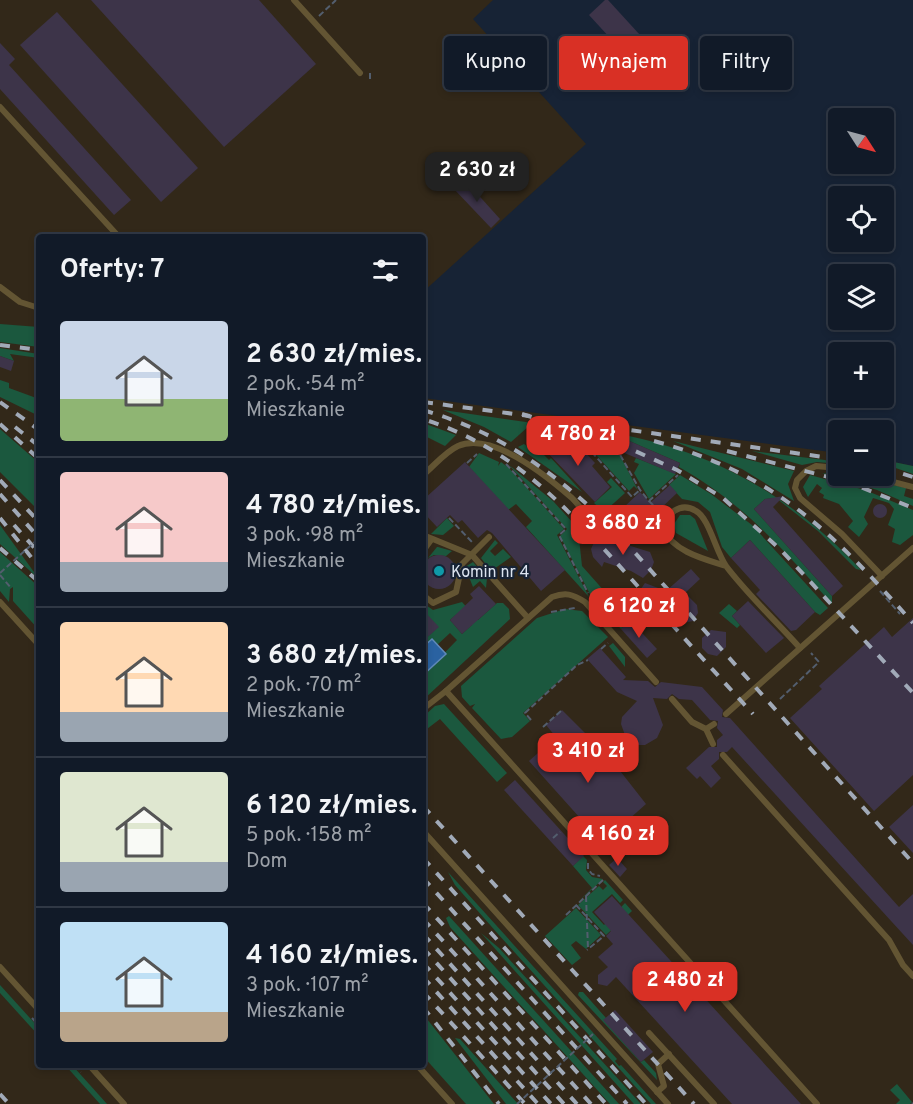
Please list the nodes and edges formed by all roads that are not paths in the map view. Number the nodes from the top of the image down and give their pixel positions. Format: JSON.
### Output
{"nodes":[{"id":1,"x":294,"y":0,"type":"edge"},
{"id":2,"x":360,"y":73,"type":"dead end"},
{"id":3,"x":0,"y":107,"type":"edge"},
{"id":4,"x":116,"y":234,"type":"edge"},
{"id":5,"x":0,"y":287,"type":"edge"},
{"id":6,"x":36,"y":307,"type":"edge"},
{"id":7,"x":828,"y":467,"type":"edge"},
{"id":8,"x":426,"y":473,"type":"edge"},
{"id":9,"x":894,"y":482,"type":"edge"},
{"id":10,"x":913,"y":487,"type":"edge"},
{"id":11,"x":665,"y":520,"type":"junction"},
{"id":12,"x":426,"y":537,"type":"edge"},
{"id":13,"x":489,"y":537,"type":"dead end"},
{"id":14,"x":431,"y":540,"type":"junction"},
{"id":15,"x":426,"y":547,"type":"edge"},
{"id":16,"x":913,"y":548,"type":"edge"},
{"id":17,"x":472,"y":555,"type":"junction"},
{"id":18,"x":726,"y":566,"type":"junction"},
{"id":19,"x":882,"y":576,"type":"junction"},
{"id":20,"x":426,"y":597,"type":"edge"},
{"id":21,"x":0,"y":602,"type":"edge"},
{"id":22,"x":528,"y":618,"type":"junction"},
{"id":23,"x":36,"y":642,"type":"edge"},
{"id":24,"x":804,"y":649,"type":"junction"},
{"id":25,"x":656,"y":682,"type":"dead end"},
{"id":26,"x":446,"y":691,"type":"junction"},
{"id":27,"x":672,"y":699,"type":"dead end"},
{"id":28,"x":426,"y":708,"type":"edge"},
{"id":29,"x":726,"y":714,"type":"dead end"},
{"id":30,"x":714,"y":724,"type":"dead end"},
{"id":31,"x":706,"y":729,"type":"junction"},
{"id":32,"x":713,"y":744,"type":"dead end"},
{"id":33,"x":723,"y":755,"type":"dead end"},
{"id":34,"x":426,"y":834,"type":"edge"},
{"id":35,"x":0,"y":967,"type":"edge"},
{"id":36,"x":913,"y":976,"type":"edge"},
{"id":37,"x":36,"y":1007,"type":"edge"},
{"id":38,"x":650,"y":1033,"type":"dead end"},
{"id":39,"x":669,"y":1054,"type":"junction"},
{"id":40,"x":92,"y":1068,"type":"edge"},
{"id":41,"x":420,"y":1068,"type":"edge"},
{"id":42,"x":657,"y":1092,"type":"junction"},
{"id":43,"x":124,"y":1104,"type":"edge"},
{"id":44,"x":453,"y":1104,"type":"edge"},
{"id":45,"x":668,"y":1104,"type":"edge"},
{"id":46,"x":714,"y":1104,"type":"edge"},
{"id":47,"x":817,"y":1104,"type":"edge"}],
"edges":[{"from":1,"to":2,"type":"lane"},
{"from":3,"to":4,"type":"lane"},
{"from":5,"to":6,"type":"lane"},
{"from":7,"to":19,"type":"lane"},
{"from":8,"to":11,"type":"lane"},
{"from":9,"to":10,"type":"lane"},
{"from":11,"to":18,"type":"lane"},
{"from":11,"to":18,"type":"lane"},
{"from":12,"to":14,"type":"lane"},
{"from":13,"to":17,"type":"lane"},
{"from":14,"to":15,"type":"lane"},
{"from":14,"to":17,"type":"lane"},
{"from":16,"to":19,"type":"lane"},
{"from":17,"to":20,"type":"lane"},
{"from":17,"to":22,"type":"lane"},
{"from":18,"to":24,"type":"lane"},
{"from":19,"to":24,"type":"lane"},
{"from":21,"to":23,"type":"lane"},
{"from":22,"to":25,"type":"lane"},
{"from":22,"to":26,"type":"lane"},
{"from":24,"to":29,"type":"lane"},
{"from":26,"to":28,"type":"lane"},
{"from":26,"to":47,"type":"lane"},
{"from":27,"to":31,"type":"lane"},
{"from":30,"to":31,"type":"lane"},
{"from":31,"to":32,"type":"lane"},
{"from":33,"to":36,"type":"lane"},
{"from":34,"to":42,"type":"lane"},
{"from":35,"to":37,"type":"lane"},
{"from":38,"to":39,"type":"lane"},
{"from":39,"to":42,"type":"lane"},
{"from":39,"to":46,"type":"lane"},
{"from":40,"to":43,"type":"lane"},
{"from":41,"to":44,"type":"lane"},
{"from":42,"to":45,"type":"lane"}]}
